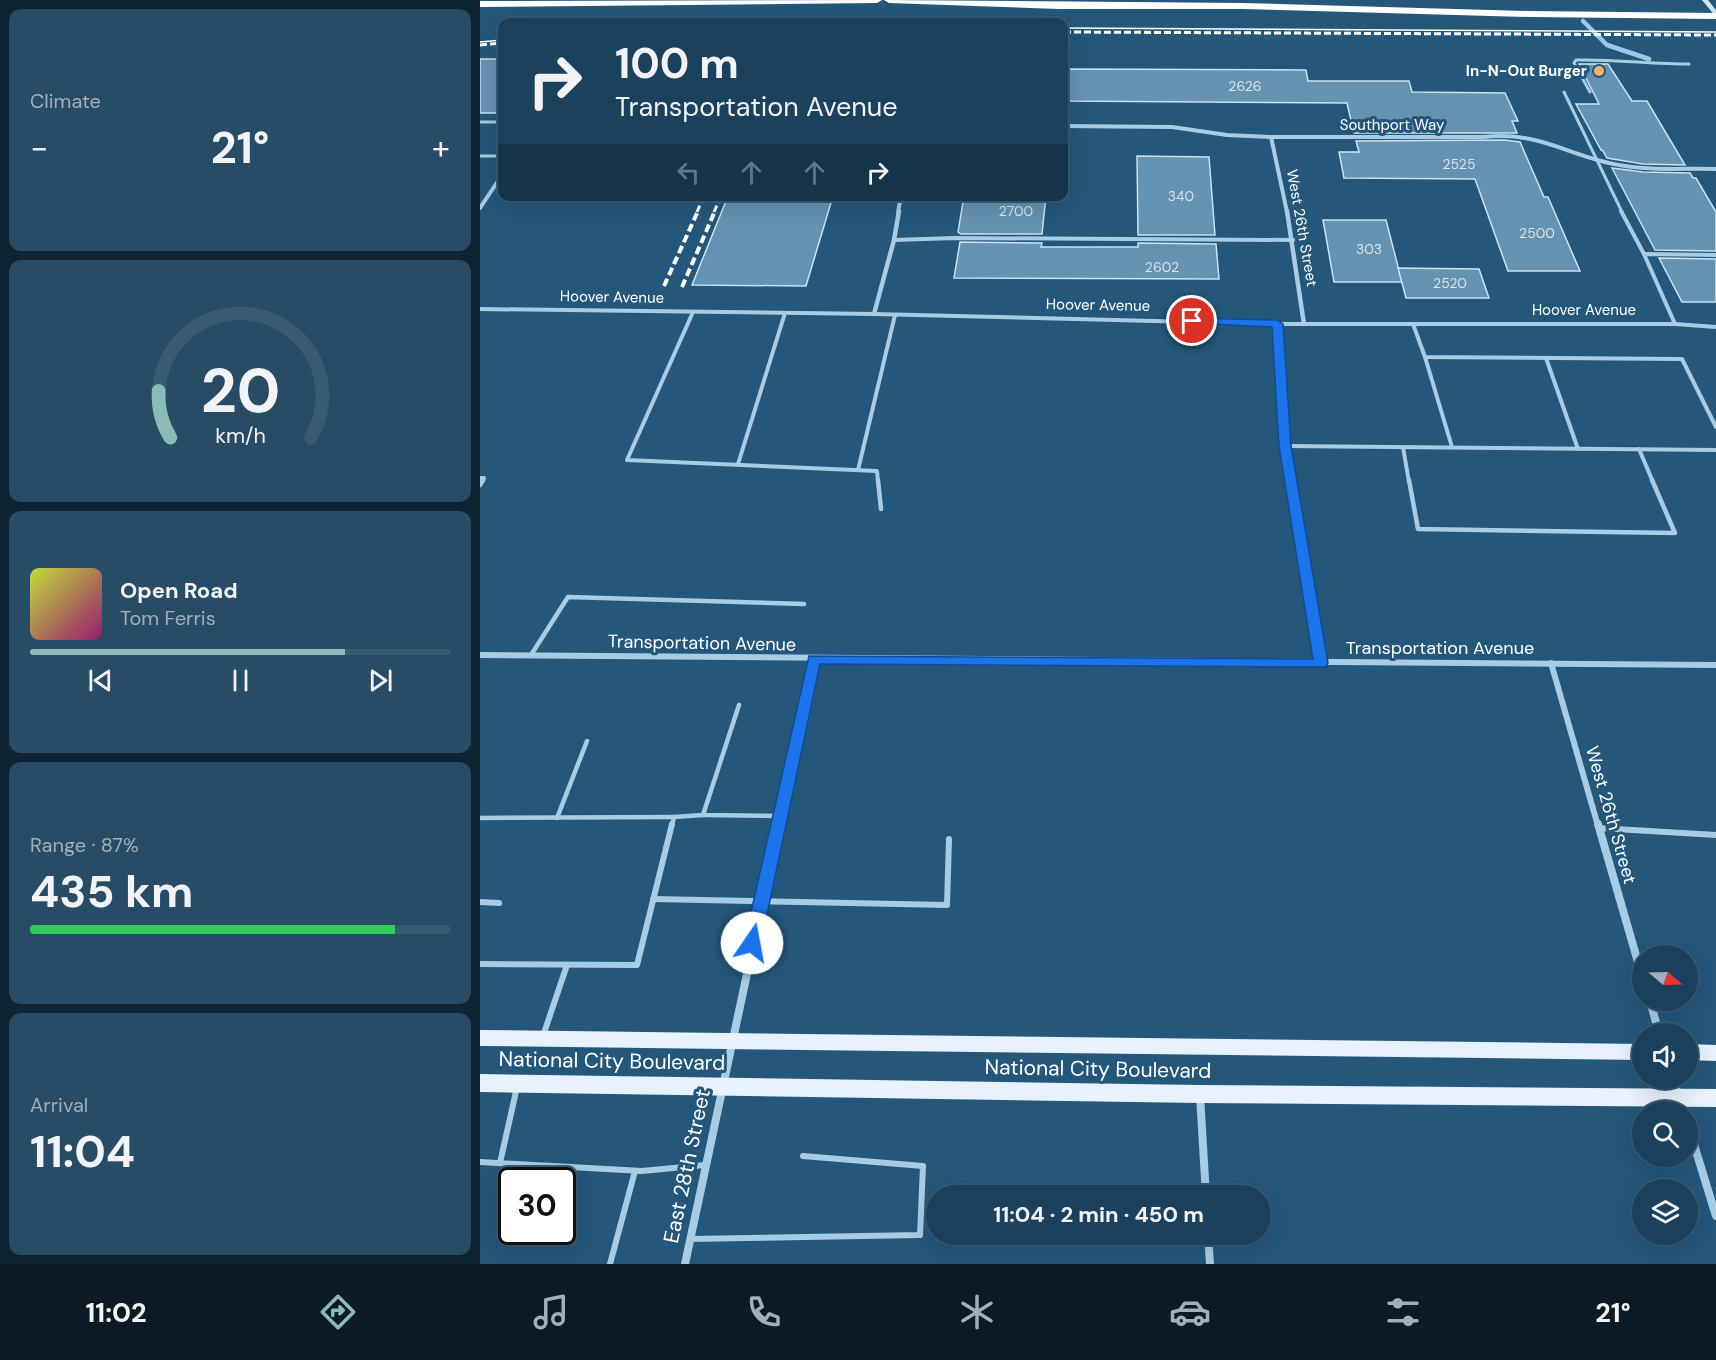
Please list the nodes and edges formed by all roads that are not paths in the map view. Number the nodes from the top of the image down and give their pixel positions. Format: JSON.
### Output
{"nodes":[{"id":1,"x":877,"y":0,"type":"edge"},
{"id":2,"x":889,"y":0,"type":"edge"},
{"id":3,"x":1705,"y":0,"type":"edge"},
{"id":4,"x":483,"y":4,"type":"edge"},
{"id":5,"x":1716,"y":15,"type":"edge"},
{"id":6,"x":1689,"y":64,"type":"dead end"},
{"id":7,"x":1564,"y":92,"type":"dead end"},
{"id":8,"x":1590,"y":92,"type":"dead end"},
{"id":9,"x":480,"y":122,"type":"edge"},
{"id":10,"x":498,"y":122,"type":"edge"},
{"id":11,"x":1068,"y":126,"type":"edge"},
{"id":12,"x":1271,"y":137,"type":"junction"},
{"id":13,"x":480,"y":156,"type":"edge"},
{"id":14,"x":498,"y":156,"type":"edge"},
{"id":15,"x":1594,"y":158,"type":"junction"},
{"id":16,"x":1715,"y":170,"type":"edge"},
{"id":17,"x":498,"y":181,"type":"edge"},
{"id":18,"x":901,"y":201,"type":"edge"},
{"id":19,"x":480,"y":208,"type":"edge"},
{"id":20,"x":894,"y":240,"type":"junction"},
{"id":21,"x":1293,"y":240,"type":"junction"},
{"id":22,"x":1644,"y":254,"type":"junction"},
{"id":23,"x":1716,"y":255,"type":"edge"},
{"id":24,"x":480,"y":309,"type":"edge"},
{"id":25,"x":693,"y":312,"type":"junction"},
{"id":26,"x":785,"y":313,"type":"junction"},
{"id":27,"x":874,"y":314,"type":"junction"},
{"id":28,"x":895,"y":315,"type":"junction"},
{"id":29,"x":1277,"y":324,"type":"junction"},
{"id":30,"x":1304,"y":324,"type":"junction"},
{"id":31,"x":1413,"y":324,"type":"junction"},
{"id":32,"x":1675,"y":324,"type":"junction"},
{"id":33,"x":1716,"y":327,"type":"edge"},
{"id":34,"x":1425,"y":357,"type":"junction"},
{"id":35,"x":1546,"y":358,"type":"junction"},
{"id":36,"x":1716,"y":426,"type":"edge"},
{"id":37,"x":1285,"y":446,"type":"junction"},
{"id":38,"x":1402,"y":447,"type":"junction"},
{"id":39,"x":1452,"y":447,"type":"junction"},
{"id":40,"x":1578,"y":449,"type":"junction"},
{"id":41,"x":1639,"y":449,"type":"junction"},
{"id":42,"x":1716,"y":450,"type":"edge"},
{"id":43,"x":738,"y":464,"type":"junction"},
{"id":44,"x":858,"y":470,"type":"junction"},
{"id":45,"x":480,"y":478,"type":"edge"},
{"id":46,"x":480,"y":485,"type":"edge"},
{"id":47,"x":881,"y":509,"type":"dead end"},
{"id":48,"x":804,"y":604,"type":"dead end"},
{"id":49,"x":480,"y":655,"type":"edge"},
{"id":50,"x":531,"y":655,"type":"junction"},
{"id":51,"x":814,"y":659,"type":"junction"},
{"id":52,"x":1321,"y":663,"type":"junction"},
{"id":53,"x":1551,"y":663,"type":"junction"},
{"id":54,"x":1716,"y":665,"type":"edge"},
{"id":55,"x":739,"y":705,"type":"dead end"},
{"id":56,"x":587,"y":741,"type":"dead end"},
{"id":57,"x":704,"y":815,"type":"junction"},
{"id":58,"x":780,"y":816,"type":"junction"},
{"id":59,"x":674,"y":817,"type":"junction"},
{"id":60,"x":480,"y":818,"type":"edge"},
{"id":61,"x":557,"y":818,"type":"junction"},
{"id":62,"x":1599,"y":828,"type":"junction"},
{"id":63,"x":1716,"y":835,"type":"edge"},
{"id":64,"x":949,"y":839,"type":"dead end"},
{"id":65,"x":653,"y":899,"type":"junction"},
{"id":66,"x":480,"y":902,"type":"edge"},
{"id":67,"x":499,"y":903,"type":"dead end"},
{"id":68,"x":761,"y":903,"type":"junction"},
{"id":69,"x":1633,"y":945,"type":"edge"},
{"id":70,"x":480,"y":964,"type":"edge"},
{"id":71,"x":567,"y":965,"type":"junction"},
{"id":72,"x":480,"y":1038,"type":"edge"},
{"id":73,"x":543,"y":1038,"type":"junction"},
{"id":74,"x":731,"y":1040,"type":"junction"},
{"id":75,"x":1632,"y":1052,"type":"edge"},
{"id":76,"x":1698,"y":1052,"type":"edge"},
{"id":77,"x":1716,"y":1053,"type":"edge"},
{"id":78,"x":480,"y":1083,"type":"edge"},
{"id":79,"x":517,"y":1083,"type":"junction"},
{"id":80,"x":722,"y":1087,"type":"junction"},
{"id":81,"x":1200,"y":1094,"type":"junction"},
{"id":82,"x":1679,"y":1096,"type":"edge"},
{"id":83,"x":1716,"y":1098,"type":"edge"},
{"id":84,"x":803,"y":1156,"type":"dead end"},
{"id":85,"x":1698,"y":1158,"type":"edge"},
{"id":86,"x":480,"y":1162,"type":"edge"},
{"id":87,"x":500,"y":1163,"type":"junction"},
{"id":88,"x":705,"y":1166,"type":"junction"},
{"id":89,"x":636,"y":1171,"type":"junction"},
{"id":90,"x":1205,"y":1185,"type":"edge"},
{"id":91,"x":1716,"y":1216,"type":"edge"},
{"id":92,"x":690,"y":1239,"type":"junction"},
{"id":93,"x":1209,"y":1245,"type":"edge"},
{"id":94,"x":610,"y":1264,"type":"edge"},
{"id":95,"x":685,"y":1264,"type":"edge"},
{"id":96,"x":1210,"y":1264,"type":"edge"}],
"edges":[{"from":1,"to":4,"type":"highway"},
{"from":2,"to":5,"type":"highway"},
{"from":3,"to":5,"type":"main road"},
{"from":6,"to":8,"type":"lane"},
{"from":7,"to":15,"type":"lane"},
{"from":9,"to":10,"type":"lane"},
{"from":11,"to":12,"type":"street","name":"Southport Way"},
{"from":12,"to":15,"type":"street","name":"Southport Way"},
{"from":12,"to":21,"type":"street","name":"West 26th Street"},
{"from":13,"to":14,"type":"lane"},
{"from":15,"to":16,"type":"street","name":"Southport Way"},
{"from":15,"to":22,"type":"lane"},
{"from":17,"to":19,"type":"street"},
{"from":18,"to":20,"type":"street"},
{"from":20,"to":21,"type":"lane"},
{"from":20,"to":27,"type":"street"},
{"from":21,"to":30,"type":"street","name":"West 26th Street"},
{"from":22,"to":23,"type":"lane"},
{"from":22,"to":32,"type":"lane"},
{"from":24,"to":25,"type":"street","name":"Hoover Avenue"},
{"from":25,"to":26,"type":"street","name":"Hoover Avenue"},
{"from":25,"to":43,"type":"lane"},
{"from":26,"to":27,"type":"street","name":"Hoover Avenue"},
{"from":26,"to":43,"type":"lane"},
{"from":27,"to":28,"type":"street","name":"Hoover Avenue"},
{"from":28,"to":29,"type":"street","name":"Hoover Avenue"},
{"from":28,"to":44,"type":"lane"},
{"from":29,"to":30,"type":"street","name":"Hoover Avenue"},
{"from":29,"to":37,"type":"lane"},
{"from":30,"to":31,"type":"street","name":"Hoover Avenue"},
{"from":31,"to":32,"type":"street","name":"Hoover Avenue"},
{"from":31,"to":34,"type":"lane"},
{"from":32,"to":33,"type":"street","name":"Hoover Avenue"},
{"from":34,"to":35,"type":"lane"},
{"from":34,"to":39,"type":"lane"},
{"from":35,"to":36,"type":"lane"},
{"from":35,"to":40,"type":"lane"},
{"from":37,"to":38,"type":"lane"},
{"from":37,"to":52,"type":"lane"},
{"from":38,"to":39,"type":"lane"},
{"from":38,"to":41,"type":"lane"},
{"from":39,"to":40,"type":"lane"},
{"from":40,"to":41,"type":"lane"},
{"from":41,"to":42,"type":"lane"},
{"from":43,"to":44,"type":"lane"},
{"from":44,"to":47,"type":"lane"},
{"from":45,"to":46,"type":"lane"},
{"from":48,"to":50,"type":"lane"},
{"from":49,"to":50,"type":"street","name":"Transportation Avenue"},
{"from":50,"to":51,"type":"street","name":"Transportation Avenue"},
{"from":51,"to":52,"type":"street","name":"Transportation Avenue"},
{"from":51,"to":58,"type":"street","name":"East 28th Street"},
{"from":52,"to":53,"type":"street","name":"Transportation Avenue"},
{"from":53,"to":54,"type":"street","name":"Transportation Avenue"},
{"from":53,"to":62,"type":"street","name":"West 26th Street"},
{"from":55,"to":57,"type":"lane"},
{"from":56,"to":61,"type":"lane"},
{"from":57,"to":58,"type":"lane"},
{"from":57,"to":59,"type":"lane"},
{"from":58,"to":68,"type":"street","name":"East 28th Street"},
{"from":59,"to":61,"type":"lane"},
{"from":59,"to":65,"type":"lane"},
{"from":60,"to":61,"type":"lane"},
{"from":62,"to":63,"type":"lane"},
{"from":62,"to":69,"type":"street","name":"West 26th Street"},
{"from":64,"to":68,"type":"lane"},
{"from":65,"to":68,"type":"lane"},
{"from":65,"to":71,"type":"lane"},
{"from":66,"to":67,"type":"lane"},
{"from":68,"to":74,"type":"street","name":"East 28th Street"},
{"from":70,"to":71,"type":"lane"},
{"from":71,"to":73,"type":"lane"},
{"from":72,"to":73,"type":"main road","name":"National City Boulevard"},
{"from":73,"to":74,"type":"main road","name":"National City Boulevard"},
{"from":74,"to":75,"type":"main road","name":"National City Boulevard"},
{"from":74,"to":80,"type":"street","name":"East 28th Street"},
{"from":76,"to":77,"type":"main road"},
{"from":78,"to":79,"type":"main road","name":"National City Boulevard"},
{"from":79,"to":80,"type":"main road","name":"National City Boulevard"},
{"from":79,"to":87,"type":"lane"},
{"from":80,"to":81,"type":"main road","name":"National City Boulevard"},
{"from":80,"to":88,"type":"street","name":"East 28th Street"},
{"from":81,"to":82,"type":"main road","name":"National City Boulevard"},
{"from":81,"to":90,"type":"street"},
{"from":82,"to":83,"type":"main road","name":"National City Boulevard"},
{"from":84,"to":92,"type":"lane"},
{"from":85,"to":91,"type":"street"},
{"from":86,"to":87,"type":"lane"},
{"from":87,"to":89,"type":"lane"},
{"from":88,"to":89,"type":"lane"},
{"from":88,"to":92,"type":"street","name":"East 28th Street"},
{"from":89,"to":94,"type":"lane"},
{"from":92,"to":95,"type":"street","name":"East 28th Street"},
{"from":93,"to":96,"type":"street"}]}
